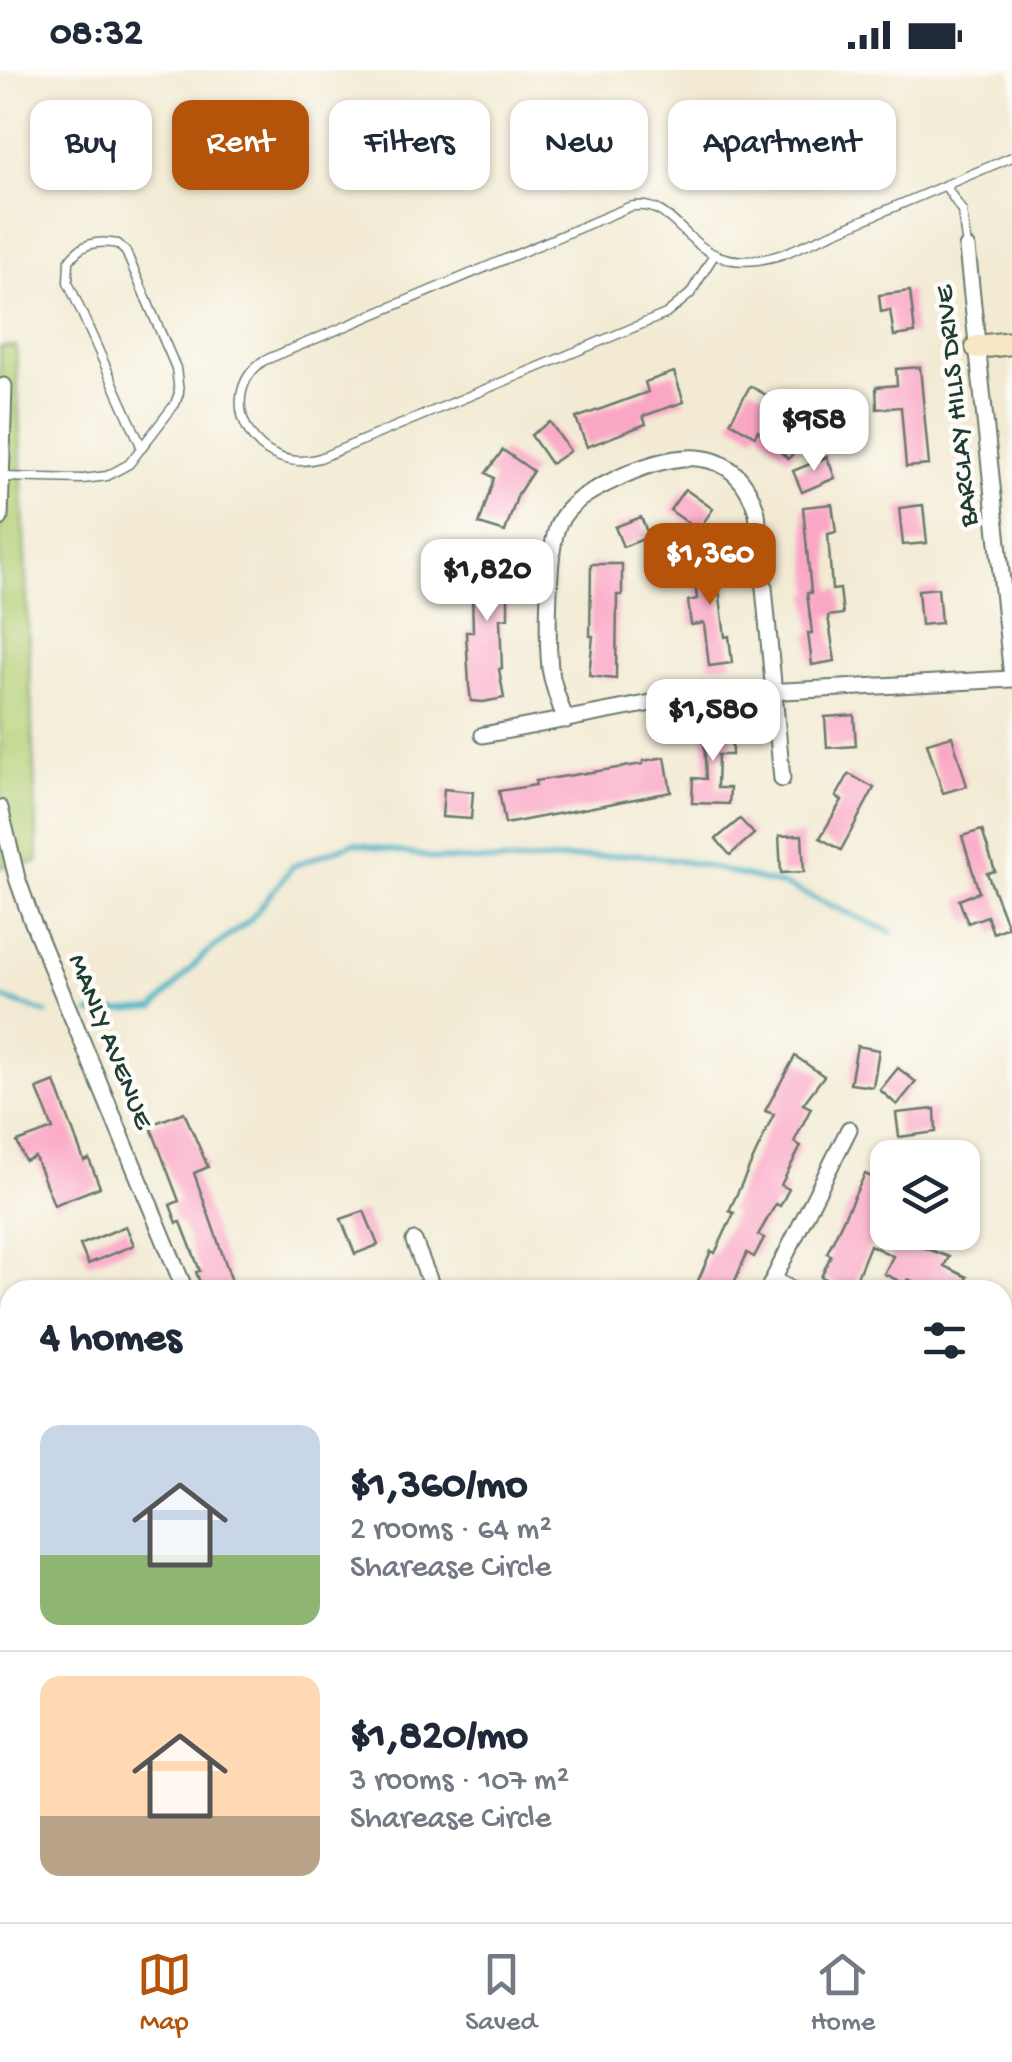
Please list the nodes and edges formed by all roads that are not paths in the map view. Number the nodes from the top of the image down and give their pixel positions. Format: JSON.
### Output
{"nodes":[{"id":1,"x":1012,"y":157,"type":"edge"},
{"id":2,"x":945,"y":185,"type":"junction"},
{"id":3,"x":967,"y":248,"type":"joint"},
{"id":4,"x":714,"y":255,"type":"junction"},
{"id":5,"x":1012,"y":343,"type":"edge"},
{"id":6,"x":977,"y":347,"type":"junction"},
{"id":7,"x":2,"y":385,"type":"edge"},
{"id":8,"x":142,"y":448,"type":"junction"},
{"id":9,"x":2,"y":477,"type":"edge"},
{"id":10,"x":0,"y":518,"type":"edge"},
{"id":11,"x":1012,"y":678,"type":"edge"},
{"id":12,"x":774,"y":691,"type":"junction"},
{"id":13,"x":566,"y":720,"type":"junction"},
{"id":14,"x":483,"y":736,"type":"dead end"},
{"id":15,"x":782,"y":780,"type":"dead end"},
{"id":16,"x":0,"y":808,"type":"edge"},
{"id":17,"x":849,"y":1129,"type":"dead end"},
{"id":18,"x":414,"y":1240,"type":"dead end"},
{"id":19,"x":180,"y":1280,"type":"edge"},
{"id":20,"x":426,"y":1280,"type":"edge"},
{"id":21,"x":773,"y":1280,"type":"edge"}],
"edges":[{"from":1,"to":2,"type":"lane"},
{"from":2,"to":3,"type":"lane"},
{"from":2,"to":4,"type":"lane"},
{"from":3,"to":6,"type":"street","name":"BARCLAY HILLS DRIVE"},
{"from":4,"to":4,"type":"lane"},
{"from":5,"to":6,"type":"street"},
{"from":6,"to":11,"type":"street","name":"BARCLAY HILLS DRIVE"},
{"from":7,"to":9,"type":"street"},
{"from":8,"to":8,"type":"lane"},
{"from":8,"to":9,"type":"lane"},
{"from":9,"to":10,"type":"street"},
{"from":11,"to":12,"type":"street"},
{"from":12,"to":13,"type":"street"},
{"from":12,"to":13,"type":"street"},
{"from":12,"to":15,"type":"street"},
{"from":13,"to":14,"type":"street"},
{"from":16,"to":19,"type":"street","name":"MANLY AVENUE"},
{"from":17,"to":21,"type":"street"},
{"from":18,"to":20,"type":"street"}]}
